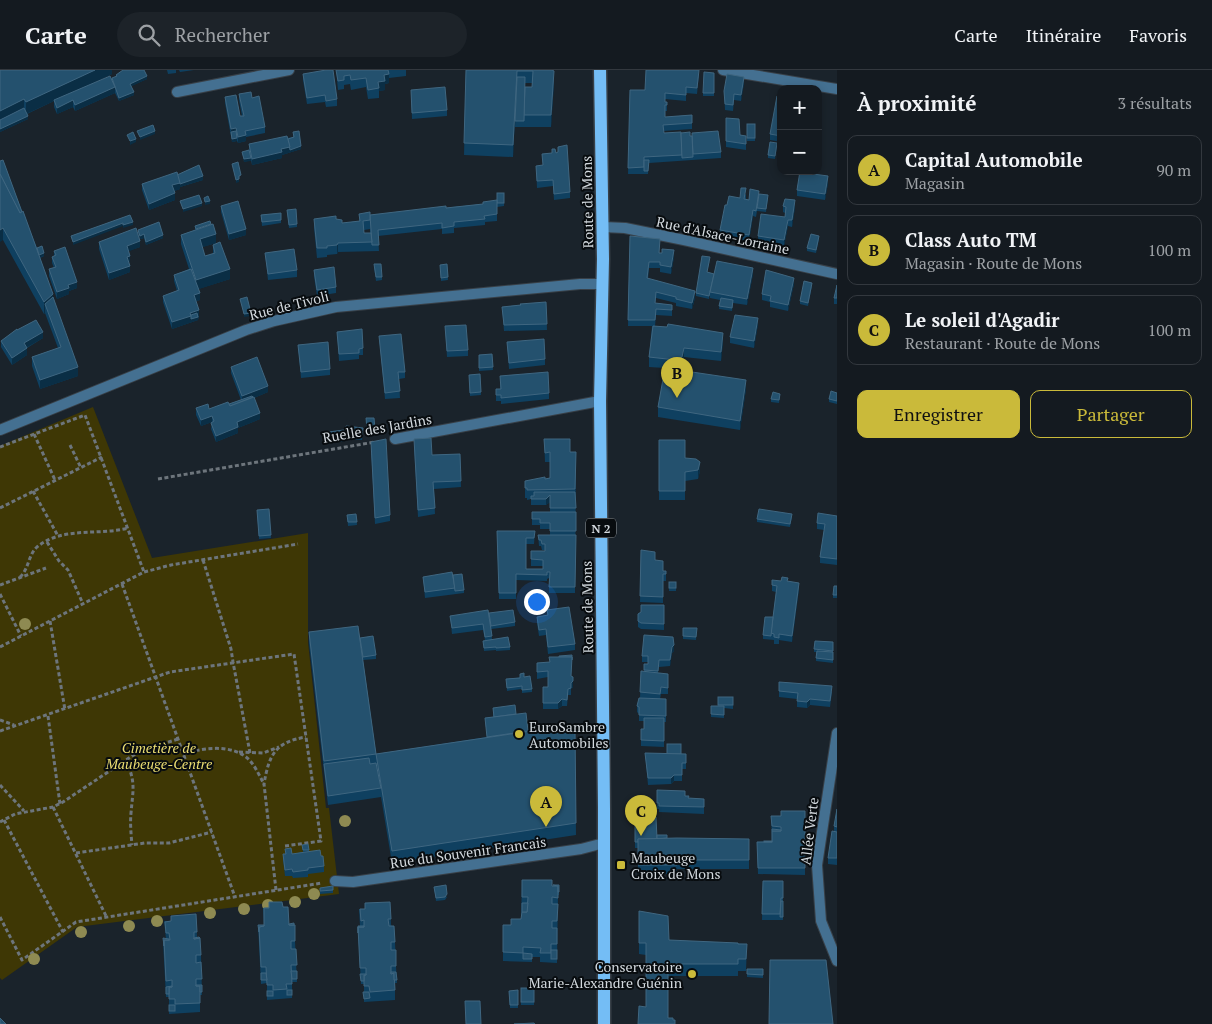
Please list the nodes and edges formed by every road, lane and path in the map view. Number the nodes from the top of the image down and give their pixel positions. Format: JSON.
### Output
{"nodes":[{"id":1,"x":289,"y":70,"type":"edge"},
{"id":2,"x":600,"y":70,"type":"edge"},
{"id":3,"x":723,"y":70,"type":"edge"},
{"id":4,"x":837,"y":88,"type":"edge"},
{"id":5,"x":177,"y":92,"type":"dead end"},
{"id":6,"x":602,"y":227,"type":"junction"},
{"id":7,"x":837,"y":274,"type":"edge"},
{"id":8,"x":602,"y":284,"type":"junction"},
{"id":9,"x":600,"y":400,"type":"junction"},
{"id":10,"x":0,"y":430,"type":"edge"},
{"id":11,"x":34,"y":434,"type":"junction"},
{"id":12,"x":395,"y":439,"type":"joint"},
{"id":13,"x":70,"y":446,"type":"dead end"},
{"id":14,"x":0,"y":447,"type":"edge"},
{"id":15,"x":102,"y":457,"type":"junction"},
{"id":16,"x":81,"y":468,"type":"junction"},
{"id":17,"x":158,"y":479,"type":"dead end"},
{"id":18,"x":55,"y":480,"type":"junction"},
{"id":19,"x":33,"y":491,"type":"junction"},
{"id":20,"x":0,"y":508,"type":"edge"},
{"id":21,"x":128,"y":528,"type":"junction"},
{"id":22,"x":58,"y":536,"type":"junction"},
{"id":23,"x":46,"y":542,"type":"junction"},
{"id":24,"x":298,"y":544,"type":"dead end"},
{"id":25,"x":202,"y":560,"type":"junction"},
{"id":26,"x":46,"y":568,"type":"dead end"},
{"id":27,"x":144,"y":572,"type":"junction"},
{"id":28,"x":20,"y":577,"type":"junction"},
{"id":29,"x":122,"y":584,"type":"junction"},
{"id":30,"x":0,"y":585,"type":"edge"},
{"id":31,"x":0,"y":594,"type":"edge"},
{"id":32,"x":84,"y":604,"type":"junction"},
{"id":33,"x":50,"y":621,"type":"junction"},
{"id":34,"x":21,"y":636,"type":"junction"},
{"id":35,"x":0,"y":647,"type":"edge"},
{"id":36,"x":232,"y":662,"type":"junction"},
{"id":37,"x":156,"y":678,"type":"junction"},
{"id":38,"x":65,"y":710,"type":"junction"},
{"id":39,"x":48,"y":716,"type":"junction"},
{"id":40,"x":0,"y":720,"type":"edge"},
{"id":41,"x":14,"y":725,"type":"junction"},
{"id":42,"x":0,"y":731,"type":"edge"},
{"id":43,"x":837,"y":733,"type":"edge"},
{"id":44,"x":306,"y":738,"type":"junction"},
{"id":45,"x":178,"y":739,"type":"junction"},
{"id":46,"x":285,"y":744,"type":"junction"},
{"id":47,"x":228,"y":750,"type":"junction"},
{"id":48,"x":184,"y":754,"type":"junction"},
{"id":49,"x":250,"y":754,"type":"junction"},
{"id":50,"x":126,"y":760,"type":"junction"},
{"id":51,"x":264,"y":784,"type":"junction"},
{"id":52,"x":0,"y":785,"type":"edge"},
{"id":53,"x":60,"y":804,"type":"junction"},
{"id":54,"x":53,"y":807,"type":"junction"},
{"id":55,"x":24,"y":811,"type":"junction"},
{"id":56,"x":4,"y":820,"type":"junction"},
{"id":57,"x":0,"y":822,"type":"edge"},
{"id":58,"x":212,"y":832,"type":"junction"},
{"id":59,"x":604,"y":843,"type":"junction"},
{"id":60,"x":132,"y":844,"type":"junction"},
{"id":61,"x":285,"y":846,"type":"dead end"},
{"id":62,"x":76,"y":853,"type":"junction"},
{"id":63,"x":335,"y":881,"type":"joint"},
{"id":64,"x":276,"y":890,"type":"junction"},
{"id":65,"x":235,"y":897,"type":"junction"},
{"id":66,"x":0,"y":917,"type":"edge"},
{"id":67,"x":107,"y":918,"type":"junction"},
{"id":68,"x":63,"y":932,"type":"junction"},
{"id":69,"x":837,"y":961,"type":"edge"},
{"id":70,"x":603,"y":1021,"type":"edge"}],
"edges":[{"from":1,"to":5,"type":"street"},
{"from":2,"to":6,"type":"main road","name":"Route de Mons","number":"N 2"},
{"from":3,"to":4,"type":"street"},
{"from":6,"to":7,"type":"street","name":"Rue d'Alsace-Lorraine"},
{"from":6,"to":8,"type":"main road","name":"Route de Mons","number":"N 2"},
{"from":8,"to":9,"type":"main road","name":"Route de Mons","number":"N 2"},
{"from":8,"to":10,"type":"street","name":"Rue de Tivoli"},
{"from":9,"to":12,"type":"street","name":"Ruelle des Jardins"},
{"from":9,"to":59,"type":"main road","name":"Route de Mons","number":"N 2"},
{"from":11,"to":14,"type":"path"},
{"from":11,"to":15,"type":"path"},
{"from":11,"to":18,"type":"path"},
{"from":12,"to":17,"type":"path","name":"Ruelle des Jardins"},
{"from":13,"to":16,"type":"path"},
{"from":15,"to":16,"type":"path"},
{"from":15,"to":21,"type":"path"},
{"from":16,"to":18,"type":"path"},
{"from":18,"to":19,"type":"path"},
{"from":19,"to":20,"type":"path"},
{"from":19,"to":22,"type":"path"},
{"from":21,"to":22,"type":"path"},
{"from":21,"to":27,"type":"path"},
{"from":22,"to":23,"type":"path"},
{"from":23,"to":28,"type":"path"},
{"from":23,"to":32,"type":"path"},
{"from":24,"to":25,"type":"path"},
{"from":25,"to":27,"type":"path"},
{"from":25,"to":36,"type":"path"},
{"from":26,"to":28,"type":"path"},
{"from":27,"to":29,"type":"path"},
{"from":28,"to":30,"type":"path"},
{"from":29,"to":32,"type":"path"},
{"from":29,"to":37,"type":"path"},
{"from":31,"to":34,"type":"path"},
{"from":32,"to":33,"type":"path"},
{"from":33,"to":34,"type":"path"},
{"from":33,"to":38,"type":"path"},
{"from":34,"to":35,"type":"path"},
{"from":36,"to":37,"type":"path"},
{"from":36,"to":44,"type":"path"},
{"from":36,"to":49,"type":"path"},
{"from":37,"to":38,"type":"path"},
{"from":37,"to":45,"type":"path"},
{"from":38,"to":39,"type":"path"},
{"from":39,"to":41,"type":"path"},
{"from":39,"to":53,"type":"path"},
{"from":40,"to":41,"type":"path"},
{"from":41,"to":42,"type":"path"},
{"from":43,"to":69,"type":"street","name":"Allée Verte"},
{"from":44,"to":46,"type":"path"},
{"from":44,"to":61,"type":"path"},
{"from":45,"to":48,"type":"path"},
{"from":45,"to":50,"type":"path"},
{"from":46,"to":49,"type":"path"},
{"from":46,"to":51,"type":"path"},
{"from":47,"to":48,"type":"path"},
{"from":47,"to":49,"type":"path"},
{"from":47,"to":51,"type":"path"},
{"from":48,"to":58,"type":"path"},
{"from":50,"to":53,"type":"path"},
{"from":50,"to":60,"type":"path"},
{"from":51,"to":64,"type":"path"},
{"from":52,"to":55,"type":"path"},
{"from":53,"to":54,"type":"path"},
{"from":54,"to":55,"type":"path"},
{"from":54,"to":62,"type":"path"},
{"from":55,"to":56,"type":"path"},
{"from":56,"to":57,"type":"path"},
{"from":56,"to":68,"type":"path"},
{"from":58,"to":60,"type":"path"},
{"from":58,"to":65,"type":"path"},
{"from":59,"to":63,"type":"street","name":"Rue du Souvenir Francais"},
{"from":59,"to":70,"type":"main road","name":"Route de Mons","number":"N 2"},
{"from":60,"to":62,"type":"path"},
{"from":62,"to":67,"type":"path"},
{"from":63,"to":64,"type":"path"},
{"from":64,"to":65,"type":"path"},
{"from":65,"to":67,"type":"path"},
{"from":66,"to":68,"type":"path"},
{"from":67,"to":68,"type":"path"}]}
